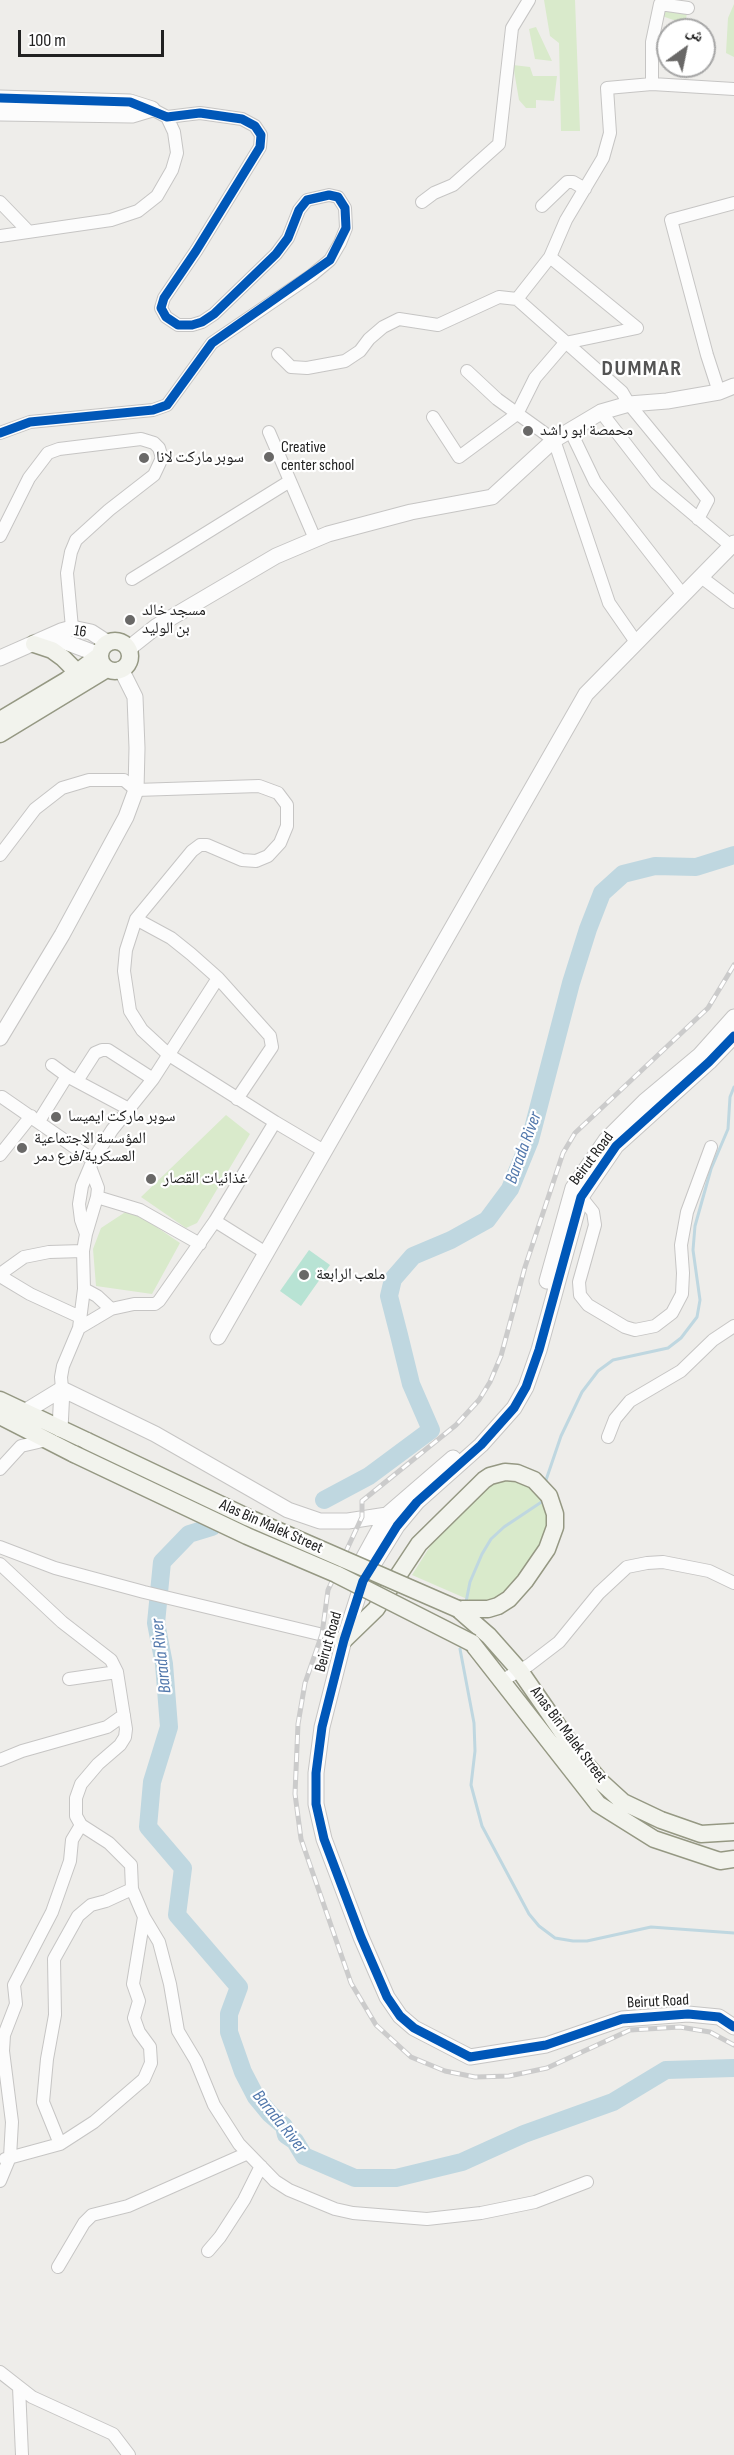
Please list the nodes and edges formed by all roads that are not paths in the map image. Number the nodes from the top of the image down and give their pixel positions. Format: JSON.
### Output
{"nodes":[{"id":1,"x":529,"y":0,"type":"edge"},
{"id":2,"x":688,"y":8,"type":"dead end"},
{"id":3,"x":652,"y":84,"type":"junction"},
{"id":4,"x":734,"y":89,"type":"edge"},
{"id":5,"x":0,"y":99,"type":"edge"},
{"id":6,"x":152,"y":109,"type":"junction"},
{"id":7,"x":0,"y":113,"type":"edge"},
{"id":8,"x":167,"y":117,"type":"junction"},
{"id":9,"x":585,"y":189,"type":"junction"},
{"id":10,"x":0,"y":202,"type":"edge"},
{"id":11,"x":422,"y":202,"type":"dead end"},
{"id":12,"x":734,"y":203,"type":"edge"},
{"id":13,"x":542,"y":206,"type":"dead end"},
{"id":14,"x":28,"y":231,"type":"junction"},
{"id":15,"x":0,"y":236,"type":"edge"},
{"id":16,"x":550,"y":257,"type":"junction"},
{"id":17,"x":517,"y":299,"type":"junction"},
{"id":18,"x":565,"y":343,"type":"junction"},
{"id":19,"x":278,"y":354,"type":"dead end"},
{"id":20,"x":467,"y":371,"type":"dead end"},
{"id":21,"x":727,"y":389,"type":"edge"},
{"id":22,"x":629,"y":404,"type":"junction"},
{"id":23,"x":601,"y":412,"type":"junction"},
{"id":24,"x":517,"y":414,"type":"junction"},
{"id":25,"x":433,"y":417,"type":"dead end"},
{"id":26,"x":570,"y":429,"type":"junction"},
{"id":27,"x":269,"y":432,"type":"dead end"},
{"id":28,"x":0,"y":433,"type":"edge"},
{"id":29,"x":554,"y":440,"type":"junction"},
{"id":30,"x":290,"y":481,"type":"junction"},
{"id":31,"x":699,"y":519,"type":"junction"},
{"id":32,"x":0,"y":536,"type":"edge"},
{"id":33,"x":315,"y":539,"type":"junction"},
{"id":34,"x":732,"y":545,"type":"edge"},
{"id":35,"x":701,"y":577,"type":"junction"},
{"id":36,"x":132,"y":579,"type":"dead end"},
{"id":37,"x":683,"y":594,"type":"junction"},
{"id":38,"x":734,"y":602,"type":"edge"},
{"id":39,"x":72,"y":628,"type":"junction"},
{"id":40,"x":52,"y":637,"type":"junction"},
{"id":41,"x":636,"y":642,"type":"junction"},
{"id":42,"x":34,"y":644,"type":"junction"},
{"id":43,"x":128,"y":649,"type":"joint"},
{"id":44,"x":0,"y":658,"type":"edge"},
{"id":45,"x":109,"y":659,"type":"junction"},
{"id":46,"x":77,"y":672,"type":"junction"},
{"id":47,"x":0,"y":720,"type":"edge"},
{"id":48,"x":0,"y":734,"type":"edge"},
{"id":49,"x":135,"y":790,"type":"junction"},
{"id":50,"x":0,"y":855,"type":"edge"},
{"id":51,"x":136,"y":919,"type":"junction"},
{"id":52,"x":218,"y":978,"type":"junction"},
{"id":53,"x":734,"y":1017,"type":"edge"},
{"id":54,"x":734,"y":1036,"type":"edge"},
{"id":55,"x":0,"y":1038,"type":"edge"},
{"id":56,"x":169,"y":1055,"type":"junction"},
{"id":57,"x":52,"y":1065,"type":"dead end"},
{"id":58,"x":72,"y":1079,"type":"junction"},
{"id":59,"x":153,"y":1079,"type":"junction"},
{"id":60,"x":2,"y":1097,"type":"dead end"},
{"id":61,"x":237,"y":1099,"type":"junction"},
{"id":62,"x":128,"y":1108,"type":"junction"},
{"id":63,"x":35,"y":1119,"type":"junction"},
{"id":64,"x":275,"y":1122,"type":"junction"},
{"id":65,"x":711,"y":1147,"type":"dead end"},
{"id":66,"x":324,"y":1151,"type":"junction"},
{"id":67,"x":0,"y":1155,"type":"edge"},
{"id":68,"x":91,"y":1164,"type":"junction"},
{"id":69,"x":98,"y":1197,"type":"junction"},
{"id":70,"x":581,"y":1197,"type":"junction"},
{"id":71,"x":215,"y":1221,"type":"junction"},
{"id":72,"x":86,"y":1234,"type":"junction"},
{"id":73,"x":200,"y":1244,"type":"junction"},
{"id":74,"x":83,"y":1251,"type":"junction"},
{"id":75,"x":266,"y":1253,"type":"junction"},
{"id":76,"x":0,"y":1275,"type":"edge"},
{"id":77,"x":84,"y":1289,"type":"junction"},
{"id":78,"x":111,"y":1309,"type":"junction"},
{"id":79,"x":80,"y":1323,"type":"junction"},
{"id":80,"x":734,"y":1326,"type":"edge"},
{"id":81,"x":218,"y":1337,"type":"dead end"},
{"id":82,"x":62,"y":1389,"type":"junction"},
{"id":83,"x":0,"y":1400,"type":"edge"},
{"id":84,"x":26,"y":1412,"type":"junction"},
{"id":85,"x":0,"y":1416,"type":"edge"},
{"id":86,"x":60,"y":1429,"type":"junction"},
{"id":87,"x":609,"y":1437,"type":"dead end"},
{"id":88,"x":47,"y":1440,"type":"junction"},
{"id":89,"x":0,"y":1468,"type":"edge"},
{"id":90,"x":387,"y":1515,"type":"junction"},
{"id":91,"x":0,"y":1547,"type":"edge"},
{"id":92,"x":0,"y":1564,"type":"edge"},
{"id":93,"x":363,"y":1581,"type":"junction"},
{"id":94,"x":734,"y":1583,"type":"edge"},
{"id":95,"x":458,"y":1609,"type":"junction"},
{"id":96,"x":344,"y":1640,"type":"junction"},
{"id":97,"x":520,"y":1671,"type":"junction"},
{"id":98,"x":117,"y":1672,"type":"junction"},
{"id":99,"x":69,"y":1679,"type":"dead end"},
{"id":100,"x":503,"y":1680,"type":"junction"},
{"id":101,"x":124,"y":1715,"type":"junction"},
{"id":102,"x":0,"y":1760,"type":"edge"},
{"id":103,"x":81,"y":1825,"type":"junction"},
{"id":104,"x":734,"y":1832,"type":"edge"},
{"id":105,"x":734,"y":1859,"type":"edge"},
{"id":106,"x":132,"y":1889,"type":"junction"},
{"id":107,"x":144,"y":1917,"type":"junction"},
{"id":108,"x":734,"y":2027,"type":"edge"},
{"id":109,"x":60,"y":2144,"type":"junction"},
{"id":110,"x":0,"y":2148,"type":"edge"},
{"id":111,"x":248,"y":2153,"type":"junction"},
{"id":112,"x":5,"y":2160,"type":"edge"},
{"id":113,"x":261,"y":2166,"type":"junction"},
{"id":114,"x":0,"y":2181,"type":"edge"},
{"id":115,"x":587,"y":2182,"type":"dead end"},
{"id":116,"x":208,"y":2251,"type":"dead end"},
{"id":117,"x":58,"y":2267,"type":"dead end"},
{"id":118,"x":0,"y":2372,"type":"edge"},
{"id":119,"x":19,"y":2387,"type":"junction"},
{"id":120,"x":22,"y":2455,"type":"edge"},
{"id":121,"x":129,"y":2455,"type":"edge"}],
"edges":[{"from":1,"to":11,"type":"street"},
{"from":2,"to":3,"type":"street"},
{"from":3,"to":4,"type":"street"},
{"from":3,"to":9,"type":"street"},
{"from":5,"to":6,"type":"street"},
{"from":6,"to":7,"type":"street"},
{"from":6,"to":8,"type":"street"},
{"from":8,"to":14,"type":"street"},
{"from":8,"to":28,"type":"street"},
{"from":9,"to":13,"type":"street"},
{"from":9,"to":16,"type":"street"},
{"from":10,"to":14,"type":"street"},
{"from":12,"to":21,"type":"street"},
{"from":14,"to":15,"type":"street"},
{"from":16,"to":17,"type":"street"},
{"from":16,"to":18,"type":"street"},
{"from":17,"to":18,"type":"street"},
{"from":17,"to":19,"type":"street"},
{"from":18,"to":22,"type":"street"},
{"from":18,"to":24,"type":"street"},
{"from":20,"to":24,"type":"street"},
{"from":21,"to":22,"type":"street"},
{"from":22,"to":23,"type":"street"},
{"from":22,"to":31,"type":"street"},
{"from":23,"to":26,"type":"street"},
{"from":23,"to":31,"type":"street"},
{"from":24,"to":25,"type":"street"},
{"from":24,"to":29,"type":"street"},
{"from":26,"to":29,"type":"street"},
{"from":26,"to":37,"type":"street"},
{"from":27,"to":30,"type":"street"},
{"from":29,"to":33,"type":"street"},
{"from":29,"to":41,"type":"street"},
{"from":30,"to":33,"type":"street"},
{"from":30,"to":36,"type":"street"},
{"from":31,"to":34,"type":"street"},
{"from":32,"to":39,"type":"street"},
{"from":33,"to":43,"type":"street"},
{"from":34,"to":35,"type":"street"},
{"from":35,"to":37,"type":"street"},
{"from":35,"to":38,"type":"street"},
{"from":37,"to":41,"type":"street"},
{"from":39,"to":40,"type":"street","name":"16"},
{"from":39,"to":45,"type":"street","name":"16"},
{"from":40,"to":42,"type":"street","name":"16"},
{"from":40,"to":45,"type":"street","name":"16"},
{"from":41,"to":66,"type":"street"},
{"from":42,"to":44,"type":"street","name":"16"},
{"from":42,"to":46,"type":"main road"},
{"from":43,"to":45,"type":"main road"},
{"from":45,"to":46,"type":"main road"},
{"from":45,"to":48,"type":"main road"},
{"from":45,"to":49,"type":"street"},
{"from":46,"to":47,"type":"main road"},
{"from":49,"to":50,"type":"street"},
{"from":49,"to":51,"type":"street"},
{"from":49,"to":55,"type":"street"},
{"from":51,"to":52,"type":"street"},
{"from":51,"to":56,"type":"street"},
{"from":52,"to":56,"type":"street"},
{"from":52,"to":61,"type":"street"},
{"from":53,"to":90,"type":"street"},
{"from":54,"to":70,"type":"street","name":"Beirut Road"},
{"from":56,"to":59,"type":"street"},
{"from":56,"to":61,"type":"street"},
{"from":57,"to":58,"type":"street"},
{"from":58,"to":59,"type":"street"},
{"from":58,"to":62,"type":"street"},
{"from":58,"to":63,"type":"street"},
{"from":59,"to":62,"type":"street"},
{"from":60,"to":63,"type":"street"},
{"from":61,"to":64,"type":"street"},
{"from":62,"to":68,"type":"street"},
{"from":63,"to":67,"type":"street"},
{"from":63,"to":68,"type":"street"},
{"from":64,"to":66,"type":"street"},
{"from":64,"to":71,"type":"street"},
{"from":65,"to":70,"type":"street"},
{"from":66,"to":75,"type":"street"},
{"from":68,"to":69,"type":"street"},
{"from":68,"to":72,"type":"street"},
{"from":69,"to":72,"type":"street"},
{"from":69,"to":73,"type":"street"},
{"from":70,"to":93,"type":"street","name":"Beirut Road"},
{"from":71,"to":73,"type":"street"},
{"from":71,"to":75,"type":"street"},
{"from":72,"to":74,"type":"street"},
{"from":73,"to":78,"type":"street"},
{"from":74,"to":76,"type":"street"},
{"from":74,"to":77,"type":"street"},
{"from":75,"to":81,"type":"street"},
{"from":76,"to":79,"type":"street"},
{"from":77,"to":78,"type":"street"},
{"from":77,"to":79,"type":"street"},
{"from":78,"to":79,"type":"street"},
{"from":79,"to":82,"type":"street"},
{"from":80,"to":87,"type":"street"},
{"from":82,"to":84,"type":"street"},
{"from":82,"to":86,"type":"street"},
{"from":82,"to":90,"type":"street"},
{"from":83,"to":84,"type":"main road"},
{"from":84,"to":86,"type":"main road"},
{"from":85,"to":88,"type":"main road"},
{"from":86,"to":95,"type":"main road","name":"Alas Bin Malek Street","bridge":true},
{"from":88,"to":89,"type":"street"},
{"from":88,"to":100,"type":"main road","name":"Anas Bin Malek Street","bridge":true},
{"from":90,"to":93,"type":"street"},
{"from":91,"to":96,"type":"street"},
{"from":92,"to":98,"type":"street"},
{"from":93,"to":96,"type":"street","name":"Beirut Road"},
{"from":94,"to":97,"type":"street"},
{"from":95,"to":96,"type":"main road"},
{"from":95,"to":97,"type":"main road","name":"Anas Bin Malek Street"},
{"from":96,"to":108,"type":"street","name":"Beirut Road"},
{"from":97,"to":100,"type":"street"},
{"from":97,"to":104,"type":"main road","name":"Anas Bin Malek Street"},
{"from":98,"to":99,"type":"street"},
{"from":98,"to":101,"type":"street"},
{"from":100,"to":105,"type":"main road","name":"Anas Bin Malek Street"},
{"from":101,"to":102,"type":"street"},
{"from":101,"to":103,"type":"street"},
{"from":103,"to":106,"type":"street"},
{"from":103,"to":112,"type":"street"},
{"from":106,"to":107,"type":"street"},
{"from":106,"to":109,"type":"street"},
{"from":107,"to":109,"type":"street"},
{"from":107,"to":111,"type":"street"},
{"from":109,"to":112,"type":"street"},
{"from":110,"to":112,"type":"street"},
{"from":111,"to":113,"type":"street"},
{"from":111,"to":117,"type":"street"},
{"from":112,"to":114,"type":"street"},
{"from":113,"to":115,"type":"street"},
{"from":113,"to":116,"type":"street"},
{"from":118,"to":119,"type":"street"},
{"from":119,"to":120,"type":"street"},
{"from":119,"to":121,"type":"street"}]}
